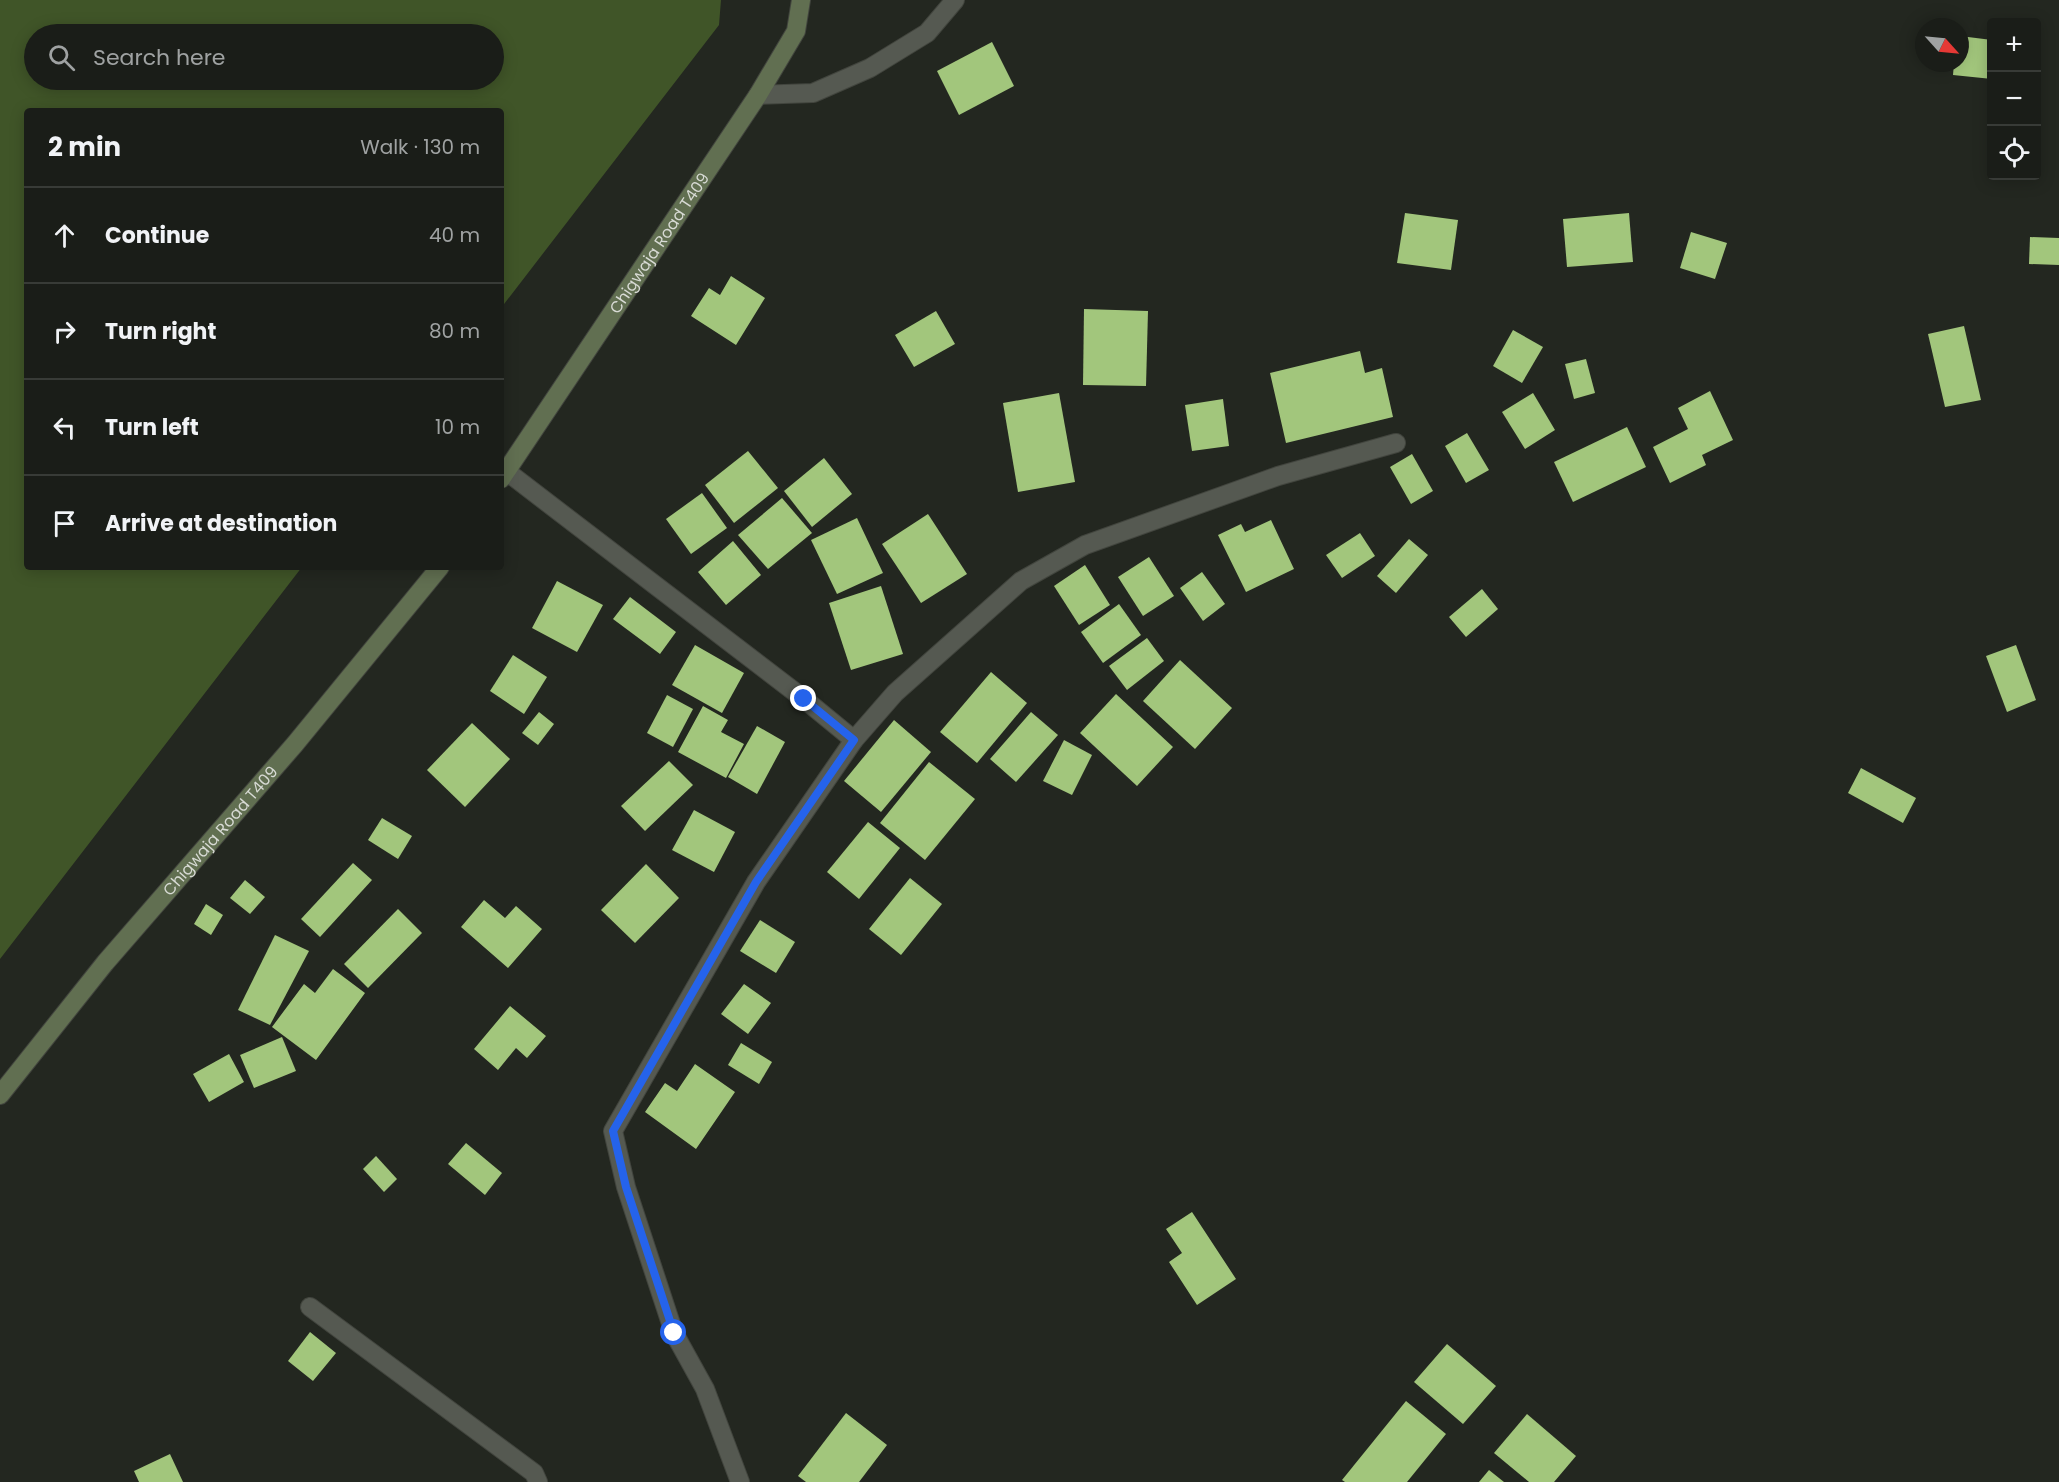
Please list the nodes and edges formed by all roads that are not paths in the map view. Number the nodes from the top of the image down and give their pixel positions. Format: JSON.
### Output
{"nodes":[{"id":1,"x":801,"y":0,"type":"edge"},
{"id":2,"x":955,"y":0,"type":"edge"},
{"id":3,"x":758,"y":95,"type":"junction"},
{"id":4,"x":1396,"y":443,"type":"dead end"},
{"id":5,"x":504,"y":475,"type":"edge"},
{"id":6,"x":438,"y":570,"type":"edge"},
{"id":7,"x":854,"y":740,"type":"junction"},
{"id":8,"x":0,"y":1095,"type":"edge"},
{"id":9,"x":310,"y":1307,"type":"dead end"},
{"id":10,"x":538,"y":1482,"type":"edge"},
{"id":11,"x":740,"y":1482,"type":"edge"}],
"edges":[{"from":1,"to":3,"type":"street","name":"Chigwaja Road T409"},
{"from":2,"to":3,"type":"street"},
{"from":3,"to":5,"type":"street","name":"Chigwaja Road T409"},
{"from":4,"to":7,"type":"street"},
{"from":5,"to":7,"type":"street"},
{"from":6,"to":8,"type":"street","name":"Chigwaja Road T409"},
{"from":7,"to":11,"type":"street"},
{"from":9,"to":10,"type":"street"}]}
